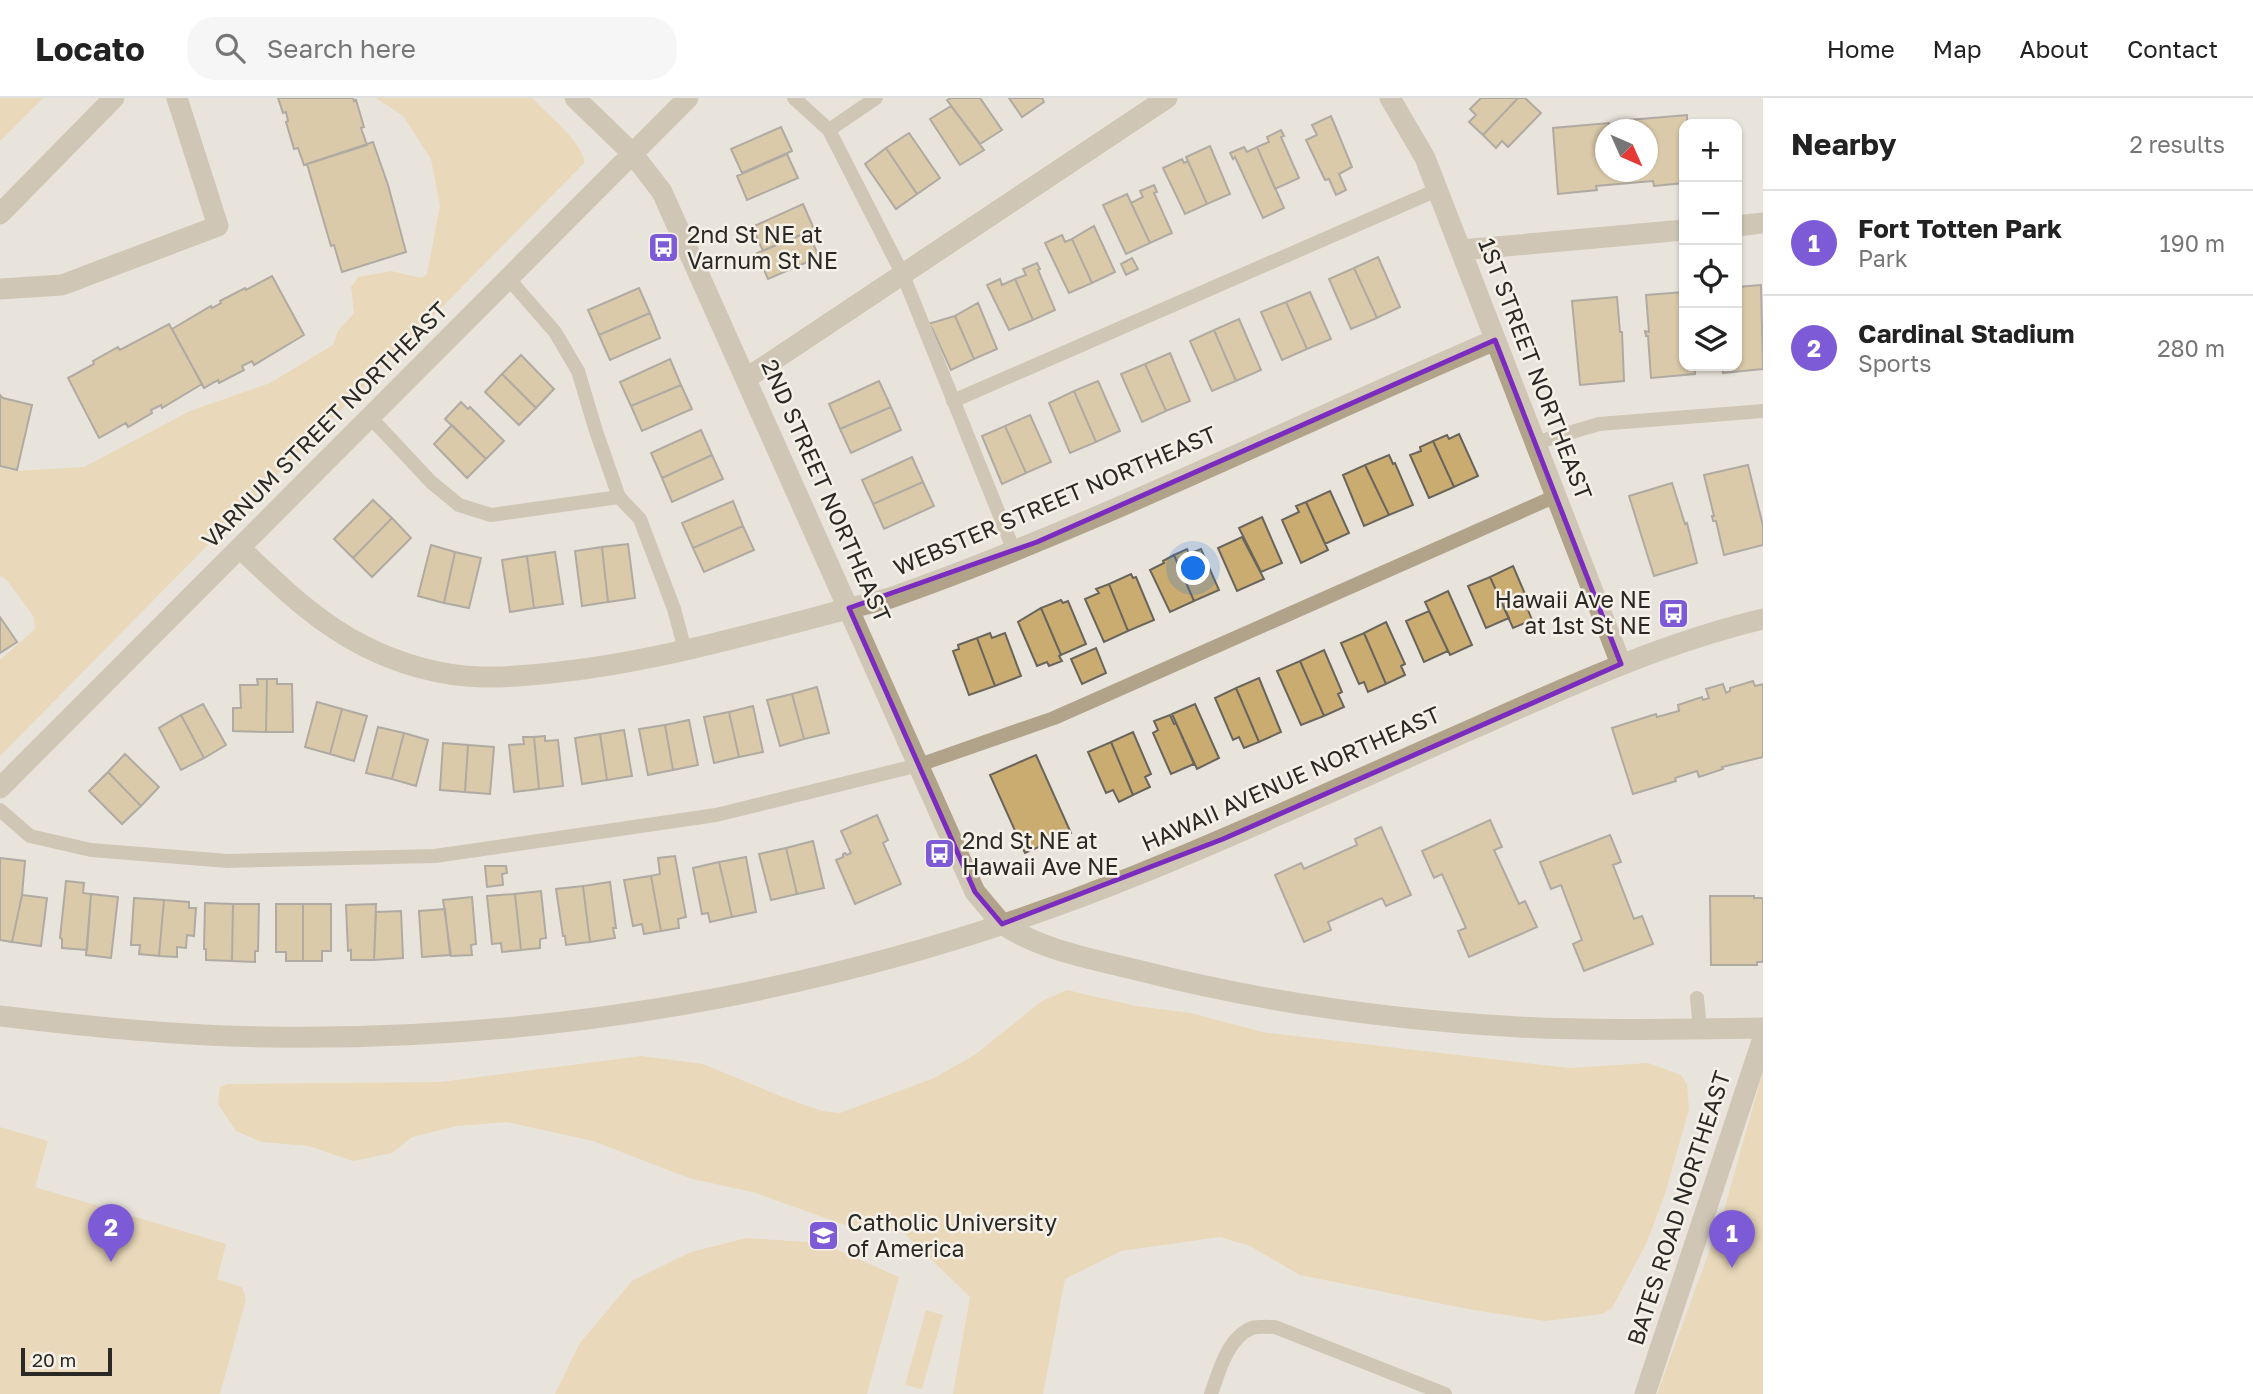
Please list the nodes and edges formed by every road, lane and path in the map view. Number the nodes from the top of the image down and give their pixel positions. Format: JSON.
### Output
{"nodes":[{"id":1,"x":114,"y":98,"type":"edge"},
{"id":2,"x":177,"y":98,"type":"edge"},
{"id":3,"x":575,"y":98,"type":"edge"},
{"id":4,"x":688,"y":98,"type":"edge"},
{"id":5,"x":794,"y":98,"type":"edge"},
{"id":6,"x":876,"y":98,"type":"edge"},
{"id":7,"x":1167,"y":98,"type":"edge"},
{"id":8,"x":1390,"y":98,"type":"edge"},
{"id":9,"x":829,"y":130,"type":"junction"},
{"id":10,"x":632,"y":153,"type":"junction"},
{"id":11,"x":1437,"y":190,"type":"junction"},
{"id":12,"x":0,"y":214,"type":"edge"},
{"id":13,"x":1763,"y":223,"type":"edge"},
{"id":14,"x":1742,"y":225,"type":"edge"},
{"id":15,"x":1679,"y":230,"type":"edge"},
{"id":16,"x":1461,"y":250,"type":"junction"},
{"id":17,"x":903,"y":275,"type":"junction"},
{"id":18,"x":508,"y":278,"type":"junction"},
{"id":19,"x":0,"y":289,"type":"edge"},
{"id":20,"x":1495,"y":340,"type":"junction"},
{"id":21,"x":747,"y":378,"type":"junction"},
{"id":22,"x":953,"y":401,"type":"junction"},
{"id":23,"x":1763,"y":411,"type":"edge"},
{"id":24,"x":370,"y":418,"type":"junction"},
{"id":25,"x":1535,"y":443,"type":"junction"},
{"id":26,"x":1556,"y":496,"type":"junction"},
{"id":27,"x":620,"y":497,"type":"junction"},
{"id":28,"x":240,"y":548,"type":"junction"},
{"id":29,"x":1014,"y":551,"type":"junction"},
{"id":30,"x":849,"y":608,"type":"junction"},
{"id":31,"x":1763,"y":619,"type":"edge"},
{"id":32,"x":685,"y":650,"type":"junction"},
{"id":33,"x":1621,"y":664,"type":"junction"},
{"id":34,"x":919,"y":765,"type":"junction"},
{"id":35,"x":0,"y":788,"type":"edge"},
{"id":36,"x":0,"y":810,"type":"edge"},
{"id":37,"x":1002,"y":923,"type":"junction"},
{"id":38,"x":1697,"y":998,"type":"dead end"},
{"id":39,"x":0,"y":1016,"type":"edge"},
{"id":40,"x":1763,"y":1028,"type":"edge"},
{"id":41,"x":1700,"y":1029,"type":"junction"},
{"id":42,"x":1763,"y":1038,"type":"edge"},
{"id":43,"x":1211,"y":1394,"type":"edge"},
{"id":44,"x":1445,"y":1394,"type":"edge"},
{"id":45,"x":1645,"y":1394,"type":"edge"}],
"edges":[{"from":1,"to":12,"type":"street"},
{"from":2,"to":19,"type":"street"},
{"from":3,"to":10,"type":"street","name":"2ND STREET NORTHEAST"},
{"from":4,"to":10,"type":"street","name":"VARNUM STREET NORTHEAST"},
{"from":5,"to":9,"type":"lane"},
{"from":6,"to":9,"type":"lane"},
{"from":7,"to":17,"type":"street"},
{"from":8,"to":11,"type":"street","name":"1ST STREET NORTHEAST"},
{"from":9,"to":17,"type":"lane"},
{"from":10,"to":18,"type":"street","name":"VARNUM STREET NORTHEAST"},
{"from":10,"to":21,"type":"street","name":"2ND STREET NORTHEAST"},
{"from":11,"to":16,"type":"street","name":"1ST STREET NORTHEAST"},
{"from":11,"to":22,"type":"lane"},
{"from":13,"to":14,"type":"street"},
{"from":15,"to":16,"type":"street"},
{"from":16,"to":20,"type":"street","name":"1ST STREET NORTHEAST"},
{"from":17,"to":21,"type":"street"},
{"from":17,"to":22,"type":"lane"},
{"from":18,"to":24,"type":"street","name":"VARNUM STREET NORTHEAST"},
{"from":18,"to":27,"type":"lane"},
{"from":20,"to":25,"type":"street","name":"1ST STREET NORTHEAST"},
{"from":20,"to":29,"type":"street","name":"WEBSTER STREET NORTHEAST"},
{"from":21,"to":30,"type":"street","name":"2ND STREET NORTHEAST"},
{"from":22,"to":29,"type":"lane"},
{"from":23,"to":25,"type":"lane"},
{"from":24,"to":27,"type":"lane"},
{"from":24,"to":28,"type":"street","name":"VARNUM STREET NORTHEAST"},
{"from":25,"to":26,"type":"street","name":"1ST STREET NORTHEAST"},
{"from":26,"to":33,"type":"street","name":"1ST STREET NORTHEAST"},
{"from":26,"to":34,"type":"lane"},
{"from":27,"to":32,"type":"lane"},
{"from":28,"to":32,"type":"street","name":"WEBSTER STREET NORTHEAST"},
{"from":28,"to":35,"type":"street","name":"VARNUM STREET NORTHEAST"},
{"from":29,"to":30,"type":"street","name":"WEBSTER STREET NORTHEAST"},
{"from":30,"to":32,"type":"street","name":"WEBSTER STREET NORTHEAST"},
{"from":30,"to":34,"type":"street","name":"2ND STREET NORTHEAST"},
{"from":31,"to":33,"type":"street","name":"HAWAII AVENUE NORTHEAST"},
{"from":33,"to":37,"type":"street","name":"HAWAII AVENUE NORTHEAST"},
{"from":34,"to":36,"type":"lane"},
{"from":34,"to":37,"type":"street","name":"2ND STREET NORTHEAST"},
{"from":37,"to":39,"type":"street","name":"HAWAII AVENUE NORTHEAST"},
{"from":37,"to":41,"type":"street","name":"2ND STREET NORTHEAST"},
{"from":38,"to":41,"type":"lane"},
{"from":40,"to":41,"type":"street","name":"2ND STREET NORTHEAST"},
{"from":42,"to":45,"type":"street","name":"BATES ROAD NORTHEAST"},
{"from":43,"to":44,"type":"lane"}]}
